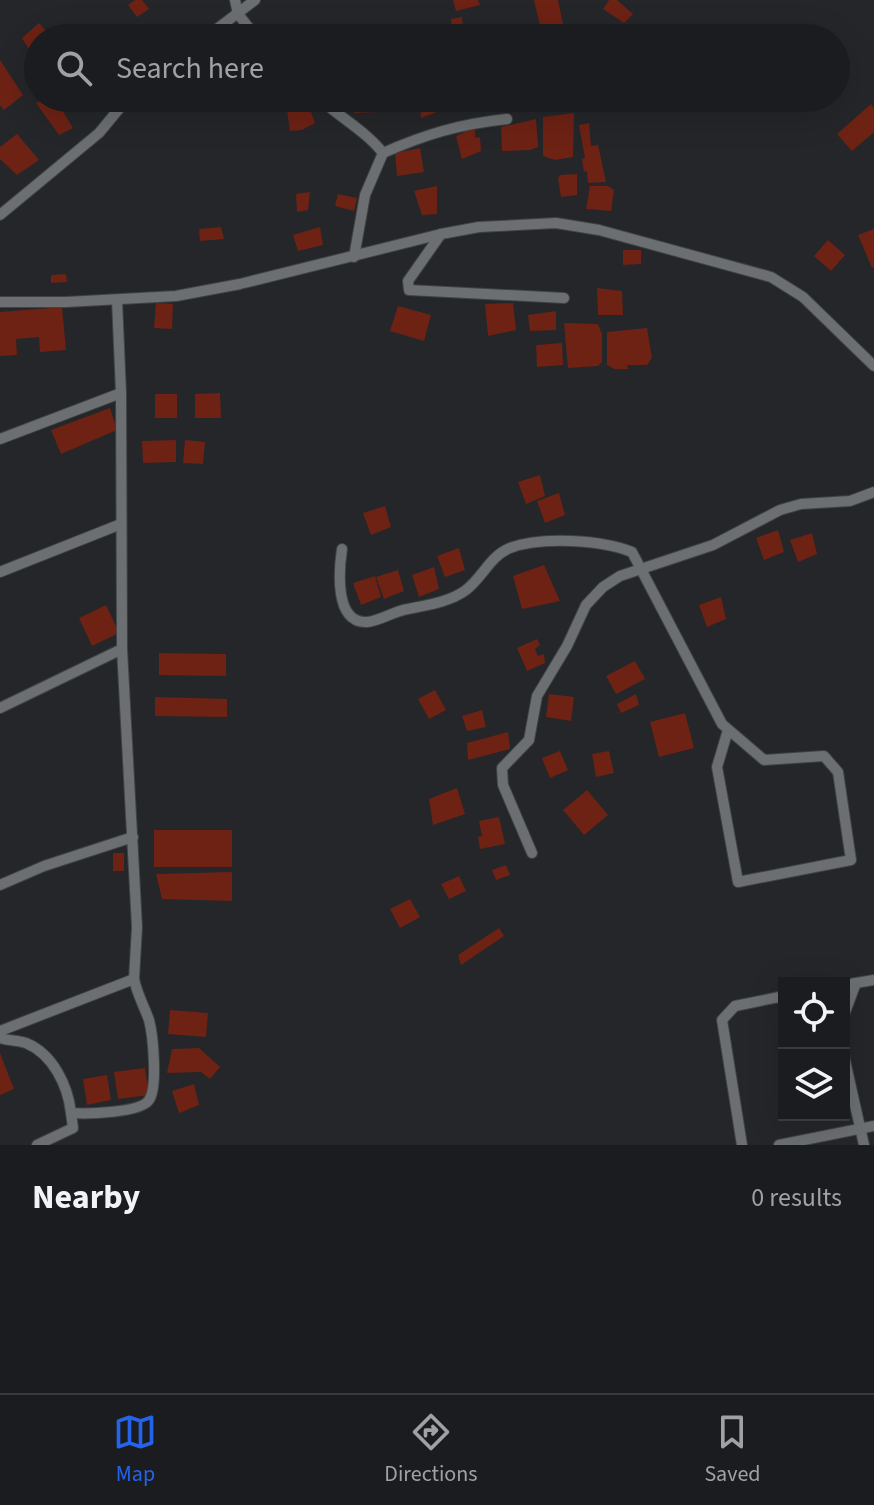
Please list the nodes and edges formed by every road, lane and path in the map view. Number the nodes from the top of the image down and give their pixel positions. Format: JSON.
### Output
{"nodes":[{"id":1,"x":235,"y":0,"type":"edge"},
{"id":2,"x":255,"y":0,"type":"edge"},
{"id":3,"x":238,"y":14,"type":"junction"},
{"id":4,"x":224,"y":24,"type":"edge"},
{"id":5,"x":246,"y":24,"type":"edge"},
{"id":6,"x":116,"y":112,"type":"edge"},
{"id":7,"x":334,"y":112,"type":"edge"},
{"id":8,"x":507,"y":119,"type":"dead end"},
{"id":9,"x":383,"y":153,"type":"junction"},
{"id":10,"x":0,"y":215,"type":"edge"},
{"id":11,"x":441,"y":234,"type":"junction"},
{"id":12,"x":354,"y":257,"type":"junction"},
{"id":13,"x":564,"y":298,"type":"dead end"},
{"id":14,"x":117,"y":300,"type":"junction"},
{"id":15,"x":0,"y":302,"type":"edge"},
{"id":16,"x":874,"y":366,"type":"edge"},
{"id":17,"x":121,"y":393,"type":"junction"},
{"id":18,"x":0,"y":439,"type":"edge"},
{"id":19,"x":874,"y":492,"type":"edge"},
{"id":20,"x":121,"y":524,"type":"junction"},
{"id":21,"x":342,"y":549,"type":"dead end"},
{"id":22,"x":642,"y":568,"type":"junction"},
{"id":23,"x":0,"y":572,"type":"edge"},
{"id":24,"x":122,"y":649,"type":"junction"},
{"id":25,"x":0,"y":708,"type":"edge"},
{"id":26,"x":728,"y":730,"type":"junction"},
{"id":27,"x":133,"y":837,"type":"junction"},
{"id":28,"x":532,"y":853,"type":"dead end"},
{"id":29,"x":0,"y":885,"type":"edge"},
{"id":30,"x":134,"y":979,"type":"junction"},
{"id":31,"x":874,"y":980,"type":"edge"},
{"id":32,"x":856,"y":983,"type":"junction"},
{"id":33,"x":850,"y":984,"type":"edge"},
{"id":34,"x":778,"y":997,"type":"edge"},
{"id":35,"x":850,"y":999,"type":"edge"},
{"id":36,"x":0,"y":1031,"type":"edge"},
{"id":37,"x":0,"y":1038,"type":"edge"},
{"id":38,"x":850,"y":1081,"type":"edge"},
{"id":39,"x":71,"y":1113,"type":"junction"},
{"id":40,"x":874,"y":1126,"type":"edge"},
{"id":41,"x":861,"y":1128,"type":"junction"},
{"id":42,"x":37,"y":1145,"type":"edge"},
{"id":43,"x":742,"y":1145,"type":"edge"},
{"id":44,"x":779,"y":1145,"type":"edge"},
{"id":45,"x":864,"y":1145,"type":"edge"}],
"edges":[{"from":1,"to":3,"type":"street"},
{"from":2,"to":3,"type":"street"},
{"from":3,"to":4,"type":"street"},
{"from":3,"to":5,"type":"street"},
{"from":6,"to":10,"type":"street"},
{"from":7,"to":9,"type":"street"},
{"from":8,"to":9,"type":"street"},
{"from":9,"to":12,"type":"street"},
{"from":11,"to":12,"type":"street"},
{"from":11,"to":13,"type":"street"},
{"from":11,"to":16,"type":"street"},
{"from":12,"to":14,"type":"street"},
{"from":14,"to":15,"type":"street"},
{"from":14,"to":17,"type":"street"},
{"from":17,"to":18,"type":"street"},
{"from":17,"to":20,"type":"street"},
{"from":19,"to":22,"type":"street"},
{"from":20,"to":23,"type":"street"},
{"from":20,"to":24,"type":"street"},
{"from":21,"to":22,"type":"street"},
{"from":22,"to":26,"type":"street"},
{"from":22,"to":28,"type":"street"},
{"from":24,"to":25,"type":"street"},
{"from":24,"to":27,"type":"street"},
{"from":26,"to":26,"type":"street"},
{"from":27,"to":29,"type":"street"},
{"from":27,"to":30,"type":"street"},
{"from":30,"to":36,"type":"street"},
{"from":30,"to":39,"type":"street"},
{"from":31,"to":32,"type":"street"},
{"from":32,"to":33,"type":"street"},
{"from":32,"to":35,"type":"street"},
{"from":34,"to":43,"type":"street"},
{"from":37,"to":39,"type":"street"},
{"from":38,"to":41,"type":"street"},
{"from":39,"to":42,"type":"street"},
{"from":40,"to":41,"type":"street"},
{"from":41,"to":44,"type":"street"},
{"from":41,"to":45,"type":"street"}]}
